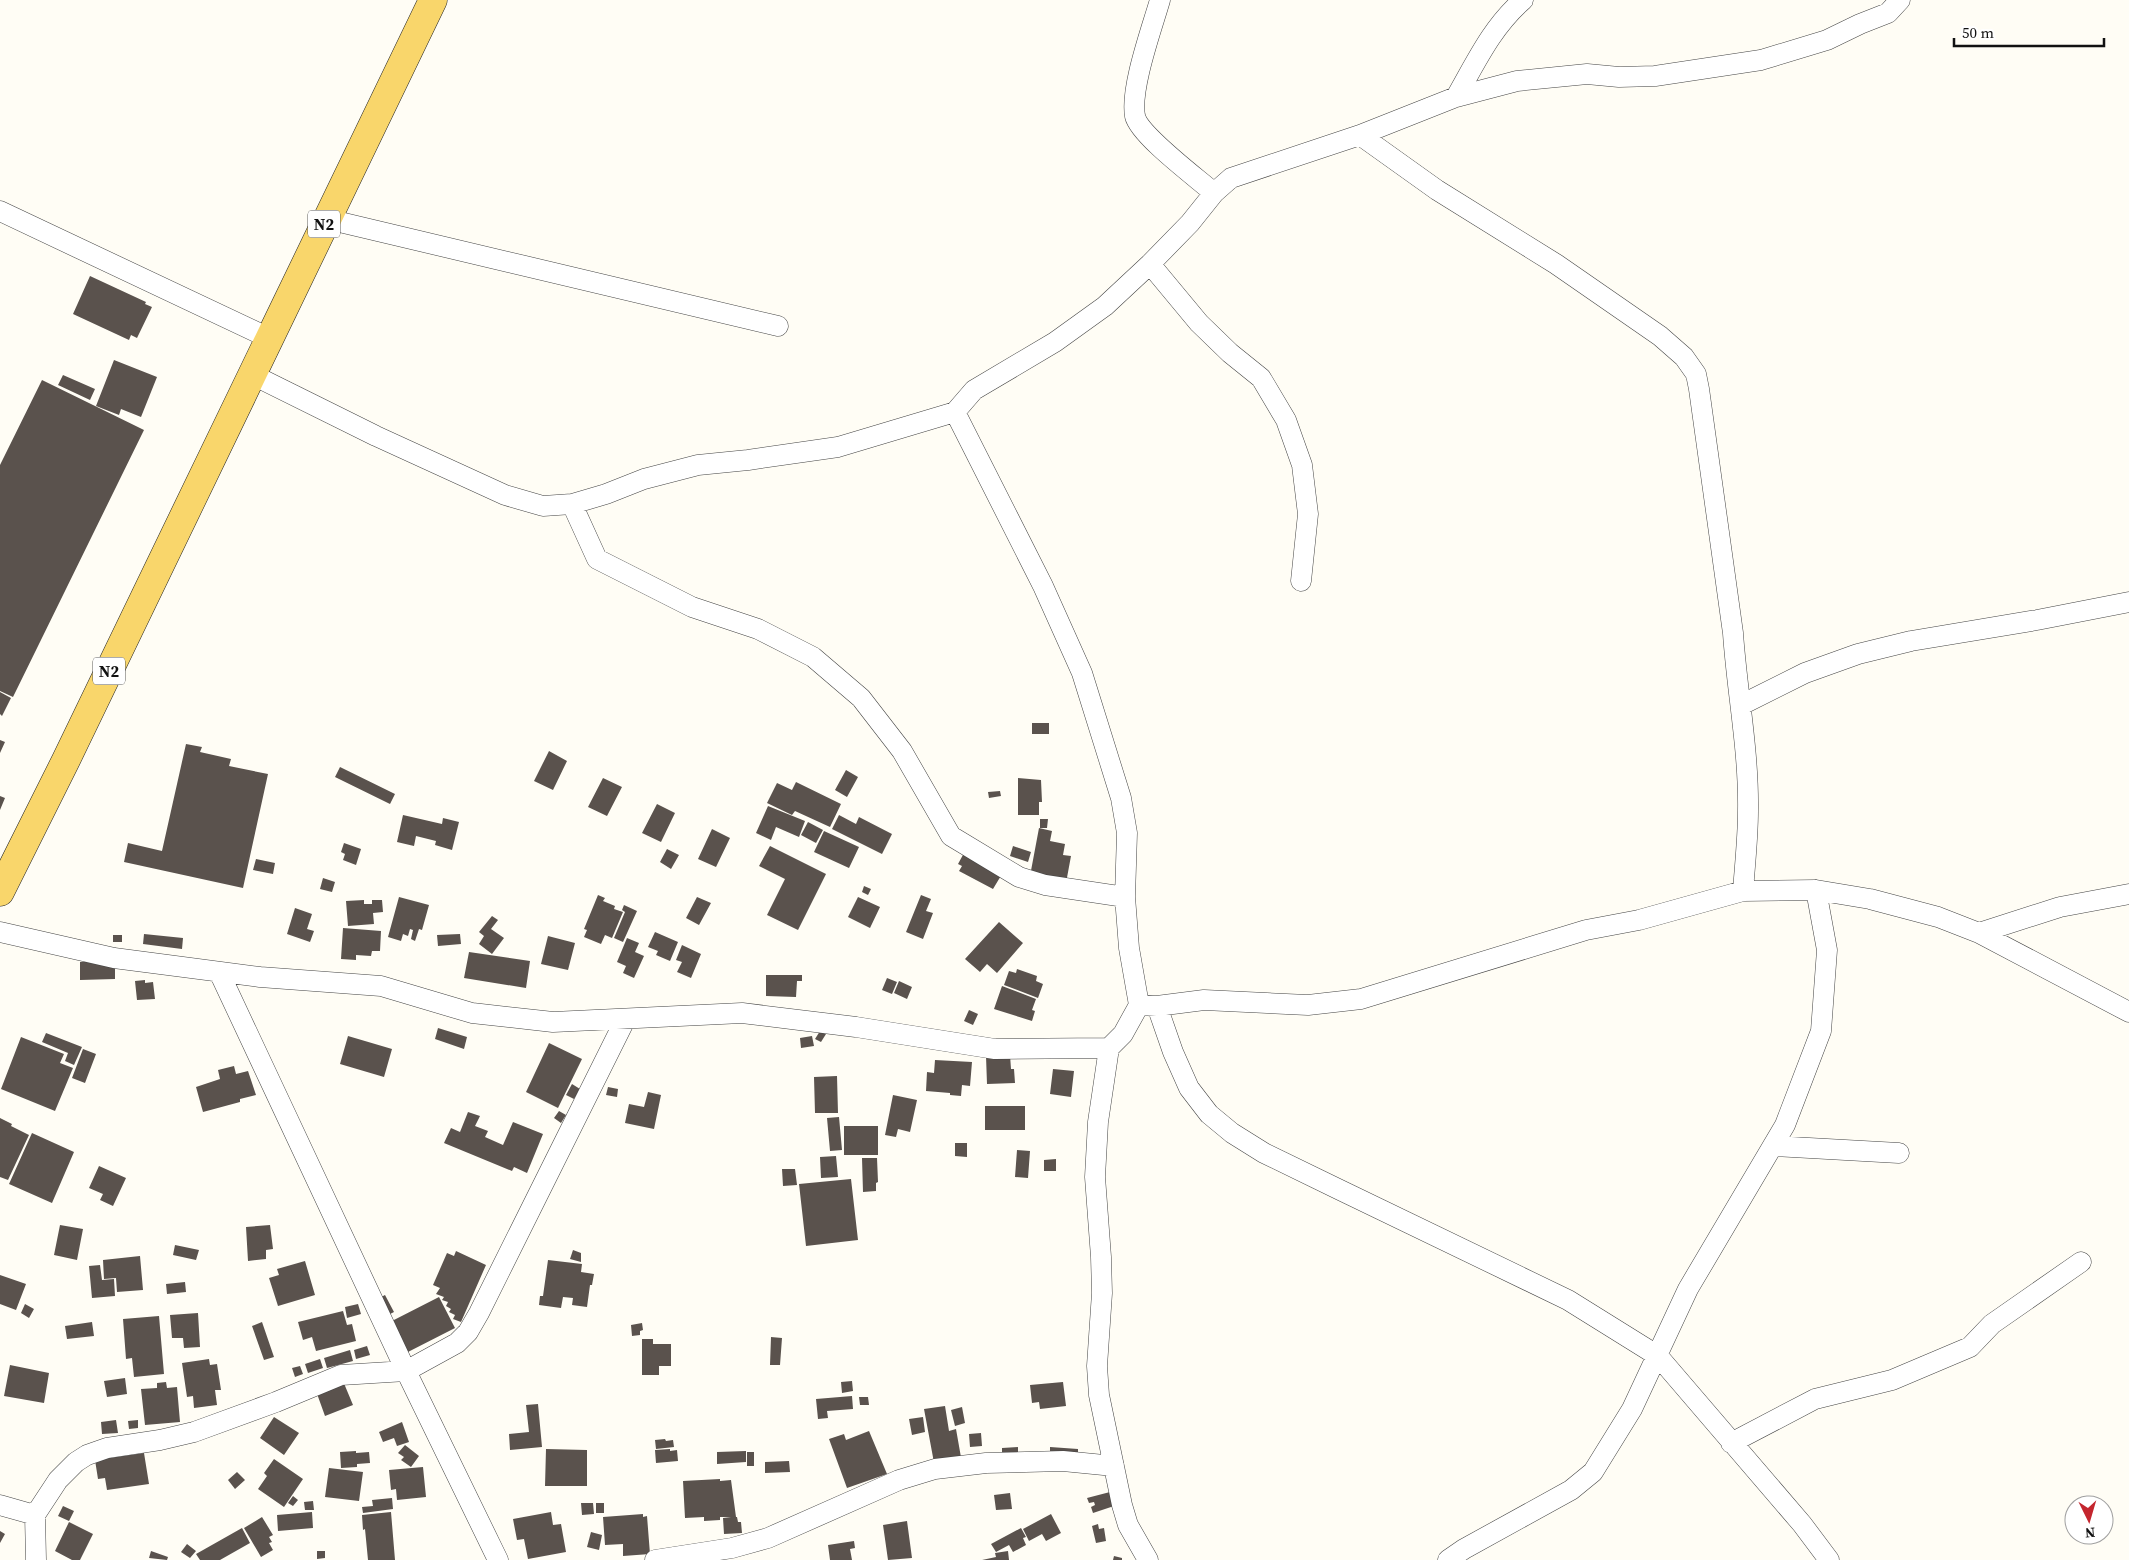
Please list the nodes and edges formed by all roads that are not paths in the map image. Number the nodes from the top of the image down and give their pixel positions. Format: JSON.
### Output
{"nodes":[{"id":1,"x":432,"y":0,"type":"edge"},
{"id":2,"x":1160,"y":0,"type":"edge"},
{"id":3,"x":1523,"y":0,"type":"edge"},
{"id":4,"x":1900,"y":0,"type":"edge"},
{"id":5,"x":1456,"y":97,"type":"junction"},
{"id":6,"x":1360,"y":135,"type":"junction"},
{"id":7,"x":1214,"y":193,"type":"junction"},
{"id":8,"x":0,"y":211,"type":"edge"},
{"id":9,"x":327,"y":219,"type":"junction"},
{"id":10,"x":1150,"y":264,"type":"junction"},
{"id":11,"x":778,"y":326,"type":"dead end"},
{"id":12,"x":269,"y":338,"type":"junction"},
{"id":13,"x":251,"y":374,"type":"junction"},
{"id":14,"x":955,"y":412,"type":"junction"},
{"id":15,"x":572,"y":504,"type":"junction"},
{"id":16,"x":1301,"y":580,"type":"dead end"},
{"id":17,"x":2129,"y":602,"type":"edge"},
{"id":18,"x":1741,"y":705,"type":"junction"},
{"id":19,"x":1816,"y":890,"type":"junction"},
{"id":20,"x":1743,"y":891,"type":"junction"},
{"id":21,"x":0,"y":892,"type":"edge"},
{"id":22,"x":2129,"y":894,"type":"edge"},
{"id":23,"x":1125,"y":897,"type":"junction"},
{"id":24,"x":0,"y":932,"type":"edge"},
{"id":25,"x":1979,"y":933,"type":"junction"},
{"id":26,"x":219,"y":972,"type":"junction"},
{"id":27,"x":1148,"y":1005,"type":"junction"},
{"id":28,"x":2129,"y":1012,"type":"edge"},
{"id":29,"x":625,"y":1020,"type":"junction"},
{"id":30,"x":1109,"y":1048,"type":"junction"},
{"id":31,"x":1772,"y":1146,"type":"junction"},
{"id":32,"x":1899,"y":1153,"type":"dead end"},
{"id":33,"x":2081,"y":1262,"type":"dead end"},
{"id":34,"x":1658,"y":1356,"type":"junction"},
{"id":35,"x":406,"y":1371,"type":"junction"},
{"id":36,"x":1731,"y":1443,"type":"junction"},
{"id":37,"x":1114,"y":1466,"type":"junction"},
{"id":38,"x":0,"y":1505,"type":"edge"},
{"id":39,"x":36,"y":1515,"type":"junction"},
{"id":40,"x":36,"y":1560,"type":"edge"},
{"id":41,"x":498,"y":1560,"type":"edge"},
{"id":42,"x":655,"y":1560,"type":"edge"},
{"id":43,"x":1148,"y":1560,"type":"edge"},
{"id":44,"x":1448,"y":1560,"type":"edge"},
{"id":45,"x":1829,"y":1560,"type":"edge"}],
"edges":[{"from":1,"to":9,"type":"main road","number":"N2"},
{"from":2,"to":7,"type":"street"},
{"from":3,"to":5,"type":"street"},
{"from":4,"to":5,"type":"street"},
{"from":5,"to":6,"type":"street"},
{"from":6,"to":7,"type":"street"},
{"from":6,"to":18,"type":"street"},
{"from":7,"to":10,"type":"street"},
{"from":8,"to":12,"type":"street"},
{"from":9,"to":11,"type":"street"},
{"from":9,"to":12,"type":"main road","number":"N2"},
{"from":10,"to":14,"type":"street"},
{"from":10,"to":16,"type":"street"},
{"from":12,"to":13,"type":"main road","number":"N2"},
{"from":13,"to":15,"type":"street"},
{"from":13,"to":21,"type":"main road","number":"N2"},
{"from":14,"to":15,"type":"street"},
{"from":14,"to":23,"type":"street"},
{"from":15,"to":23,"type":"street"},
{"from":17,"to":18,"type":"street"},
{"from":18,"to":20,"type":"street"},
{"from":19,"to":20,"type":"street"},
{"from":19,"to":25,"type":"street"},
{"from":19,"to":31,"type":"street"},
{"from":20,"to":27,"type":"street"},
{"from":22,"to":25,"type":"street"},
{"from":23,"to":27,"type":"street"},
{"from":24,"to":26,"type":"street"},
{"from":25,"to":28,"type":"street"},
{"from":26,"to":29,"type":"street"},
{"from":26,"to":35,"type":"street"},
{"from":27,"to":30,"type":"street"},
{"from":27,"to":34,"type":"street"},
{"from":29,"to":30,"type":"street"},
{"from":29,"to":35,"type":"street"},
{"from":30,"to":37,"type":"street"},
{"from":31,"to":32,"type":"street"},
{"from":31,"to":34,"type":"street"},
{"from":33,"to":36,"type":"street"},
{"from":34,"to":36,"type":"street"},
{"from":34,"to":44,"type":"street"},
{"from":35,"to":39,"type":"street"},
{"from":35,"to":41,"type":"street"},
{"from":36,"to":45,"type":"street"},
{"from":37,"to":42,"type":"street"},
{"from":37,"to":43,"type":"street"},
{"from":38,"to":39,"type":"street"},
{"from":39,"to":40,"type":"street"}]}
